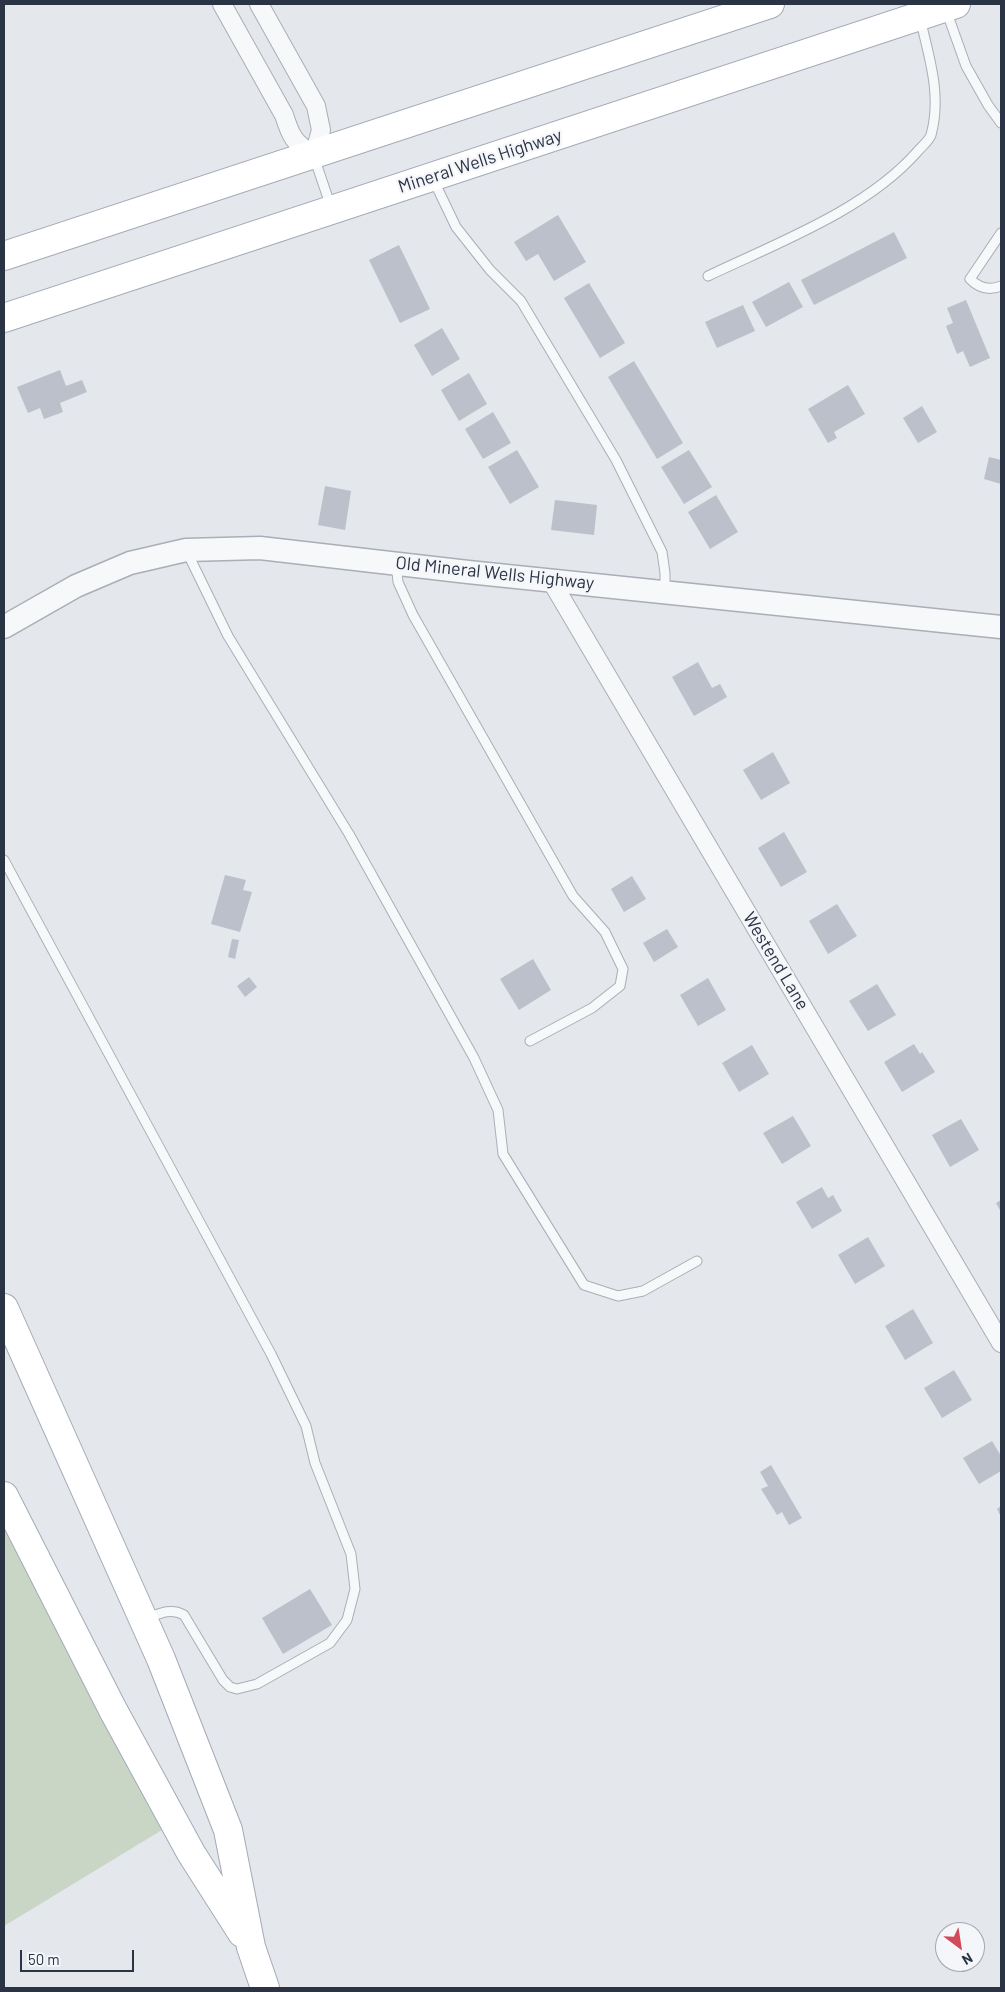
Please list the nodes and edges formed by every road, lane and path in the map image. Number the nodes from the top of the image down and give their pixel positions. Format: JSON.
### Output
{"nodes":[{"id":1,"x":222,"y":4,"type":"edge"},
{"id":2,"x":259,"y":4,"type":"edge"},
{"id":3,"x":770,"y":4,"type":"edge"},
{"id":4,"x":950,"y":6,"type":"edge"},
{"id":5,"x":919,"y":16,"type":"junction"},
{"id":6,"x":1001,"y":124,"type":"edge"},
{"id":7,"x":314,"y":155,"type":"junction"},
{"id":8,"x":432,"y":176,"type":"junction"},
{"id":9,"x":332,"y":209,"type":"junction"},
{"id":10,"x":1001,"y":233,"type":"edge"},
{"id":11,"x":4,"y":256,"type":"edge"},
{"id":12,"x":708,"y":276,"type":"dead end"},
{"id":13,"x":1001,"y":286,"type":"edge"},
{"id":14,"x":4,"y":318,"type":"edge"},
{"id":15,"x":186,"y":550,"type":"junction"},
{"id":16,"x":396,"y":563,"type":"junction"},
{"id":17,"x":550,"y":579,"type":"junction"},
{"id":18,"x":665,"y":591,"type":"junction"},
{"id":19,"x":4,"y":627,"type":"edge"},
{"id":20,"x":1001,"y":628,"type":"edge"},
{"id":21,"x":4,"y":860,"type":"edge"},
{"id":22,"x":530,"y":1042,"type":"dead end"},
{"id":23,"x":697,"y":1261,"type":"dead end"},
{"id":24,"x":4,"y":1308,"type":"edge"},
{"id":25,"x":1001,"y":1343,"type":"edge"},
{"id":26,"x":4,"y":1496,"type":"edge"},
{"id":27,"x":144,"y":1620,"type":"junction"},
{"id":28,"x":251,"y":1947,"type":"junction"},
{"id":29,"x":264,"y":1988,"type":"edge"}],
"edges":[{"from":1,"to":7,"type":"street"},
{"from":2,"to":7,"type":"street"},
{"from":3,"to":7,"type":"main road"},
{"from":4,"to":5,"type":"main road","name":"Mineral Wells Highway"},
{"from":4,"to":6,"type":"lane"},
{"from":5,"to":8,"type":"main road","name":"Mineral Wells Highway"},
{"from":5,"to":12,"type":"lane"},
{"from":7,"to":9,"type":"lane"},
{"from":7,"to":11,"type":"main road"},
{"from":8,"to":9,"type":"main road","name":"Mineral Wells Highway"},
{"from":8,"to":18,"type":"lane"},
{"from":9,"to":14,"type":"main road","name":"Mineral Wells Highway"},
{"from":10,"to":13,"type":"lane"},
{"from":15,"to":16,"type":"street","name":"Old Mineral Wells Highway"},
{"from":15,"to":19,"type":"street","name":"Old Mineral Wells Highway"},
{"from":15,"to":23,"type":"lane"},
{"from":16,"to":17,"type":"street","name":"Old Mineral Wells Highway"},
{"from":16,"to":22,"type":"lane"},
{"from":17,"to":18,"type":"street","name":"Old Mineral Wells Highway"},
{"from":17,"to":25,"type":"street","name":"Westend Lane"},
{"from":18,"to":20,"type":"street","name":"Old Mineral Wells Highway"},
{"from":21,"to":27,"type":"lane"},
{"from":24,"to":27,"type":"main road"},
{"from":26,"to":28,"type":"main road"},
{"from":27,"to":28,"type":"main road"},
{"from":28,"to":29,"type":"main road"}]}
